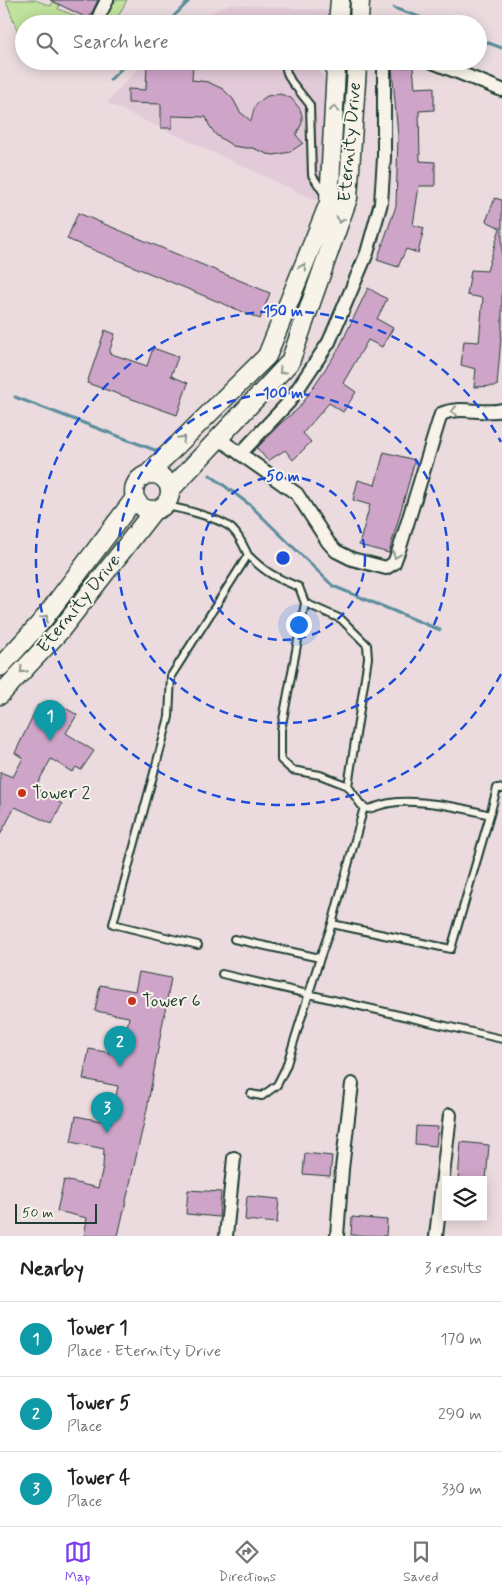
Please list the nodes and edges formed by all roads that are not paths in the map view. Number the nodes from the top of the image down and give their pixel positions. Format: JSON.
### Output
{"nodes":[{"id":1,"x":107,"y":0,"type":"edge"},
{"id":2,"x":340,"y":0,"type":"edge"},
{"id":3,"x":360,"y":0,"type":"edge"},
{"id":4,"x":100,"y":14,"type":"dead end"},
{"id":5,"x":339,"y":15,"type":"edge"},
{"id":6,"x":359,"y":15,"type":"edge"},
{"id":7,"x":286,"y":70,"type":"edge"},
{"id":8,"x":333,"y":70,"type":"edge"},
{"id":9,"x":359,"y":70,"type":"edge"},
{"id":10,"x":384,"y":70,"type":"edge"},
{"id":11,"x":452,"y":70,"type":"edge"},
{"id":12,"x":502,"y":90,"type":"edge"},
{"id":13,"x":329,"y":202,"type":"junction"},
{"id":14,"x":289,"y":301,"type":"junction"},
{"id":15,"x":308,"y":312,"type":"junction"},
{"id":16,"x":502,"y":410,"type":"edge"},
{"id":17,"x":218,"y":438,"type":"junction"},
{"id":18,"x":240,"y":454,"type":"junction"},
{"id":19,"x":148,"y":474,"type":"junction"},
{"id":20,"x":171,"y":489,"type":"junction"},
{"id":21,"x":135,"y":498,"type":"junction"},
{"id":22,"x":159,"y":508,"type":"junction"},
{"id":23,"x":248,"y":555,"type":"junction"},
{"id":24,"x":305,"y":603,"type":"junction"},
{"id":25,"x":0,"y":667,"type":"edge"},
{"id":26,"x":0,"y":695,"type":"edge"},
{"id":27,"x":348,"y":786,"type":"junction"},
{"id":28,"x":502,"y":789,"type":"edge"},
{"id":29,"x":364,"y":808,"type":"junction"},
{"id":30,"x":490,"y":815,"type":"junction"},
{"id":31,"x":332,"y":924,"type":"junction"},
{"id":32,"x":234,"y":939,"type":"dead end"},
{"id":33,"x":198,"y":945,"type":"dead end"},
{"id":34,"x":320,"y":958,"type":"junction"},
{"id":35,"x":222,"y":974,"type":"dead end"},
{"id":36,"x":309,"y":995,"type":"junction"},
{"id":37,"x":502,"y":1039,"type":"edge"},
{"id":38,"x":352,"y":1084,"type":"dead end"},
{"id":39,"x":251,"y":1094,"type":"dead end"},
{"id":40,"x":450,"y":1115,"type":"dead end"},
{"id":41,"x":234,"y":1158,"type":"dead end"},
{"id":42,"x":226,"y":1236,"type":"edge"},
{"id":43,"x":338,"y":1236,"type":"edge"},
{"id":44,"x":436,"y":1236,"type":"edge"}],
"edges":[{"from":1,"to":4,"type":"street"},
{"from":2,"to":5,"type":"street"},
{"from":3,"to":6,"type":"street"},
{"from":7,"to":13,"type":"lane"},
{"from":13,"to":8,"type":"street","name":"Eternity Drive","one_way":true},
{"from":9,"to":15,"type":"street","name":"Eternity Drive","one_way":true},
{"from":10,"to":18,"type":"street"},
{"from":11,"to":12,"type":"street"},
{"from":14,"to":13,"type":"street","name":"Eternity Drive","one_way":true},
{"from":14,"to":15,"type":"street"},
{"from":19,"to":14,"type":"street","name":"Eternity Drive","one_way":true},
{"from":15,"to":17,"type":"street","name":"Eternity Drive","one_way":true},
{"from":16,"to":18,"type":"street","one_way":true},
{"from":17,"to":18,"type":"street"},
{"from":17,"to":20,"type":"street","name":"Eternity Drive"},
{"from":19,"to":20,"type":"street"},
{"from":19,"to":21,"type":"street","name":"Eternity Drive"},
{"from":20,"to":22,"type":"street","name":"Eternity Drive"},
{"from":21,"to":22,"type":"street"},
{"from":25,"to":21,"type":"street","name":"Eternity Drive","one_way":true},
{"from":22,"to":23,"type":"lane"},
{"from":22,"to":26,"type":"street","name":"Eternity Drive","one_way":true},
{"from":23,"to":24,"type":"lane"},
{"from":23,"to":33,"type":"lane"},
{"from":24,"to":27,"type":"lane"},
{"from":24,"to":27,"type":"lane"},
{"from":27,"to":29,"type":"lane"},
{"from":28,"to":30,"type":"lane"},
{"from":29,"to":30,"type":"lane"},
{"from":29,"to":31,"type":"lane"},
{"from":30,"to":31,"type":"lane"},
{"from":31,"to":34,"type":"lane"},
{"from":32,"to":34,"type":"lane"},
{"from":34,"to":36,"type":"lane"},
{"from":35,"to":36,"type":"lane"},
{"from":36,"to":37,"type":"lane"},
{"from":36,"to":39,"type":"lane"},
{"from":38,"to":43,"type":"street"},
{"from":40,"to":44,"type":"street"},
{"from":41,"to":42,"type":"street"}]}
